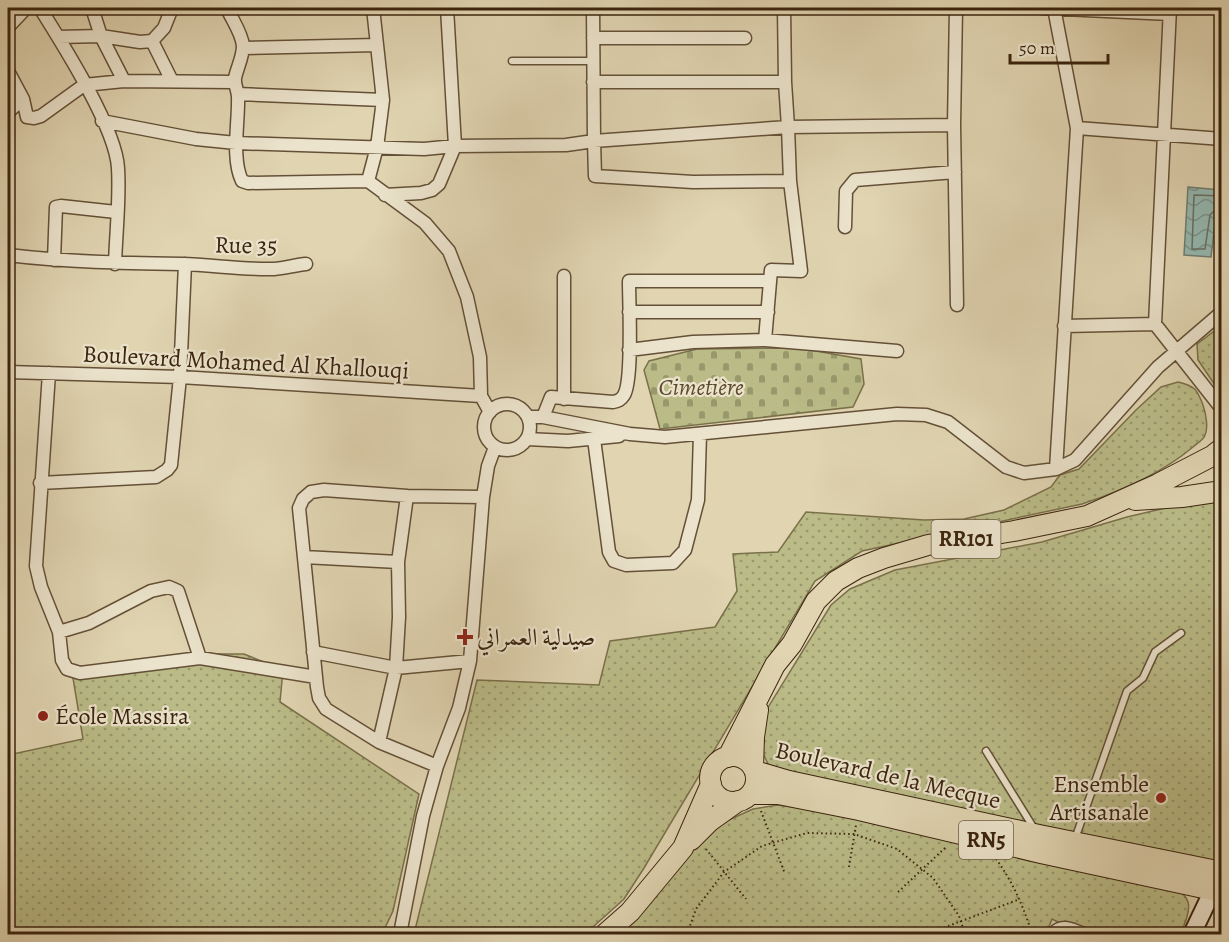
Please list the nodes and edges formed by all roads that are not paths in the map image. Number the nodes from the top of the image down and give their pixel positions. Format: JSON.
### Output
{"nodes":[{"id":1,"x":26,"y":8,"type":"edge"},
{"id":2,"x":40,"y":8,"type":"edge"},
{"id":3,"x":92,"y":8,"type":"edge"},
{"id":4,"x":172,"y":8,"type":"edge"},
{"id":5,"x":227,"y":8,"type":"edge"},
{"id":6,"x":372,"y":8,"type":"edge"},
{"id":7,"x":447,"y":8,"type":"edge"},
{"id":8,"x":593,"y":8,"type":"edge"},
{"id":9,"x":784,"y":8,"type":"edge"},
{"id":10,"x":956,"y":8,"type":"edge"},
{"id":11,"x":1042,"y":8,"type":"edge"},
{"id":12,"x":1054,"y":8,"type":"edge"},
{"id":13,"x":1170,"y":11,"type":"edge"},
{"id":14,"x":8,"y":27,"type":"edge"},
{"id":15,"x":101,"y":36,"type":"junction"},
{"id":16,"x":58,"y":37,"type":"junction"},
{"id":17,"x":593,"y":38,"type":"junction"},
{"id":18,"x":745,"y":38,"type":"dead end"},
{"id":19,"x":152,"y":41,"type":"junction"},
{"id":20,"x":376,"y":45,"type":"junction"},
{"id":21,"x":243,"y":48,"type":"junction"},
{"id":22,"x":512,"y":61,"type":"dead end"},
{"id":23,"x":593,"y":61,"type":"junction"},
{"id":24,"x":8,"y":71,"type":"edge"},
{"id":25,"x":123,"y":81,"type":"junction"},
{"id":26,"x":172,"y":81,"type":"junction"},
{"id":27,"x":593,"y":82,"type":"junction"},
{"id":28,"x":785,"y":82,"type":"junction"},
{"id":29,"x":84,"y":86,"type":"junction"},
{"id":30,"x":236,"y":88,"type":"junction"},
{"id":31,"x":23,"y":99,"type":"junction"},
{"id":32,"x":383,"y":100,"type":"junction"},
{"id":33,"x":8,"y":112,"type":"edge"},
{"id":34,"x":102,"y":121,"type":"junction"},
{"id":35,"x":954,"y":124,"type":"junction"},
{"id":36,"x":788,"y":127,"type":"junction"},
{"id":37,"x":1077,"y":128,"type":"junction"},
{"id":38,"x":1164,"y":136,"type":"junction"},
{"id":39,"x":1221,"y":139,"type":"edge"},
{"id":40,"x":594,"y":141,"type":"junction"},
{"id":41,"x":236,"y":143,"type":"junction"},
{"id":42,"x":455,"y":146,"type":"junction"},
{"id":43,"x":377,"y":147,"type":"junction"},
{"id":44,"x":954,"y":172,"type":"junction"},
{"id":45,"x":790,"y":181,"type":"junction"},
{"id":46,"x":368,"y":182,"type":"junction"},
{"id":47,"x":385,"y":195,"type":"junction"},
{"id":48,"x":116,"y":212,"type":"junction"},
{"id":49,"x":845,"y":227,"type":"dead end"},
{"id":50,"x":8,"y":255,"type":"edge"},
{"id":51,"x":54,"y":260,"type":"junction"},
{"id":52,"x":115,"y":264,"type":"junction"},
{"id":53,"x":185,"y":264,"type":"junction"},
{"id":54,"x":306,"y":264,"type":"dead end"},
{"id":55,"x":564,"y":276,"type":"dead end"},
{"id":56,"x":769,"y":280,"type":"junction"},
{"id":57,"x":957,"y":305,"type":"dead end"},
{"id":58,"x":629,"y":312,"type":"junction"},
{"id":59,"x":768,"y":312,"type":"junction"},
{"id":60,"x":1221,"y":312,"type":"edge"},
{"id":61,"x":1155,"y":324,"type":"junction"},
{"id":62,"x":1064,"y":326,"type":"junction"},
{"id":63,"x":765,"y":340,"type":"junction"},
{"id":64,"x":629,"y":350,"type":"junction"},
{"id":65,"x":1175,"y":350,"type":"junction"},
{"id":66,"x":897,"y":351,"type":"dead end"},
{"id":67,"x":8,"y":372,"type":"edge"},
{"id":68,"x":49,"y":373,"type":"junction"},
{"id":69,"x":180,"y":377,"type":"junction"},
{"id":70,"x":481,"y":396,"type":"junction"},
{"id":71,"x":564,"y":399,"type":"junction"},
{"id":72,"x":1221,"y":409,"type":"edge"},
{"id":73,"x":490,"y":412,"type":"junction"},
{"id":74,"x":528,"y":417,"type":"junction"},
{"id":75,"x":543,"y":417,"type":"junction"},
{"id":76,"x":630,"y":434,"type":"junction"},
{"id":77,"x":700,"y":434,"type":"junction"},
{"id":78,"x":527,"y":439,"type":"junction"},
{"id":79,"x":594,"y":439,"type":"junction"},
{"id":80,"x":495,"y":447,"type":"junction"},
{"id":81,"x":1218,"y":455,"type":"edge"},
{"id":82,"x":1056,"y":469,"type":"junction"},
{"id":83,"x":40,"y":483,"type":"junction"},
{"id":84,"x":1221,"y":492,"type":"edge"},
{"id":85,"x":407,"y":496,"type":"junction"},
{"id":86,"x":483,"y":497,"type":"junction"},
{"id":87,"x":1127,"y":500,"type":"junction"},
{"id":88,"x":304,"y":557,"type":"junction"},
{"id":89,"x":398,"y":562,"type":"junction"},
{"id":90,"x":59,"y":632,"type":"junction"},
{"id":91,"x":1181,"y":633,"type":"dead end"},
{"id":92,"x":313,"y":652,"type":"junction"},
{"id":93,"x":200,"y":658,"type":"junction"},
{"id":94,"x":470,"y":661,"type":"junction"},
{"id":95,"x":396,"y":668,"type":"junction"},
{"id":96,"x":316,"y":677,"type":"junction"},
{"id":97,"x":760,"y":692,"type":"junction"},
{"id":98,"x":379,"y":742,"type":"junction"},
{"id":99,"x":986,"y":750,"type":"dead end"},
{"id":100,"x":728,"y":757,"type":"junction"},
{"id":101,"x":437,"y":766,"type":"junction"},
{"id":102,"x":754,"y":769,"type":"junction"},
{"id":103,"x":711,"y":784,"type":"junction"},
{"id":104,"x":750,"y":802,"type":"junction"},
{"id":105,"x":860,"y":803,"type":"junction"},
{"id":106,"x":1039,"y":835,"type":"junction"},
{"id":107,"x":1074,"y":842,"type":"junction"},
{"id":108,"x":683,"y":848,"type":"junction"},
{"id":109,"x":1212,"y":882,"type":"edge"},
{"id":110,"x":400,"y":934,"type":"edge"},
{"id":111,"x":604,"y":934,"type":"edge"},
{"id":112,"x":1053,"y":934,"type":"edge"},
{"id":113,"x":1084,"y":934,"type":"edge"},
{"id":114,"x":1192,"y":934,"type":"edge"}],
"edges":[{"from":1,"to":14,"type":"street"},
{"from":2,"to":16,"type":"street"},
{"from":3,"to":15,"type":"street"},
{"from":4,"to":19,"type":"street"},
{"from":5,"to":21,"type":"street"},
{"from":6,"to":20,"type":"street"},
{"from":7,"to":42,"type":"street"},
{"from":8,"to":17,"type":"street"},
{"from":9,"to":28,"type":"street"},
{"from":10,"to":35,"type":"street"},
{"from":11,"to":12,"type":"street"},
{"from":12,"to":13,"type":"street"},
{"from":12,"to":37,"type":"street"},
{"from":13,"to":38,"type":"street"},
{"from":15,"to":16,"type":"street"},
{"from":15,"to":19,"type":"street"},
{"from":15,"to":25,"type":"street"},
{"from":16,"to":29,"type":"street"},
{"from":17,"to":18,"type":"street"},
{"from":17,"to":23,"type":"street"},
{"from":19,"to":26,"type":"street"},
{"from":20,"to":21,"type":"street"},
{"from":20,"to":32,"type":"street"},
{"from":21,"to":30,"type":"street"},
{"from":22,"to":23,"type":"lane"},
{"from":23,"to":27,"type":"street"},
{"from":24,"to":31,"type":"street"},
{"from":25,"to":26,"type":"street"},
{"from":25,"to":29,"type":"street"},
{"from":26,"to":30,"type":"street"},
{"from":27,"to":28,"type":"street"},
{"from":27,"to":40,"type":"street"},
{"from":28,"to":36,"type":"street"},
{"from":29,"to":31,"type":"street"},
{"from":29,"to":34,"type":"street"},
{"from":30,"to":32,"type":"street"},
{"from":30,"to":41,"type":"street"},
{"from":31,"to":33,"type":"street"},
{"from":32,"to":43,"type":"street"},
{"from":34,"to":41,"type":"street"},
{"from":34,"to":48,"type":"street"},
{"from":35,"to":36,"type":"street"},
{"from":35,"to":44,"type":"street"},
{"from":36,"to":40,"type":"street"},
{"from":36,"to":45,"type":"street"},
{"from":37,"to":38,"type":"street"},
{"from":37,"to":62,"type":"street"},
{"from":38,"to":39,"type":"street"},
{"from":38,"to":61,"type":"street"},
{"from":40,"to":42,"type":"street"},
{"from":40,"to":45,"type":"street"},
{"from":41,"to":43,"type":"street"},
{"from":41,"to":46,"type":"street"},
{"from":42,"to":43,"type":"street"},
{"from":42,"to":47,"type":"street"},
{"from":43,"to":46,"type":"street"},
{"from":44,"to":49,"type":"street"},
{"from":44,"to":57,"type":"street"},
{"from":45,"to":56,"type":"street"},
{"from":46,"to":47,"type":"street"},
{"from":47,"to":70,"type":"street"},
{"from":48,"to":51,"type":"street"},
{"from":48,"to":52,"type":"street"},
{"from":50,"to":51,"type":"street","name":"Rue 35"},
{"from":51,"to":52,"type":"street","name":"Rue 35"},
{"from":52,"to":53,"type":"street","name":"Rue 35"},
{"from":53,"to":54,"type":"street","name":"Rue 35"},
{"from":53,"to":69,"type":"street"},
{"from":55,"to":71,"type":"street"},
{"from":56,"to":58,"type":"street"},
{"from":56,"to":59,"type":"street"},
{"from":58,"to":59,"type":"street"},
{"from":58,"to":64,"type":"street"},
{"from":59,"to":63,"type":"street"},
{"from":60,"to":65,"type":"street"},
{"from":61,"to":62,"type":"street"},
{"from":61,"to":65,"type":"street"},
{"from":62,"to":82,"type":"street"},
{"from":63,"to":64,"type":"street"},
{"from":63,"to":66,"type":"street"},
{"from":64,"to":71,"type":"street"},
{"from":65,"to":72,"type":"street"},
{"from":65,"to":82,"type":"street"},
{"from":67,"to":68,"type":"street","name":"Boulevard Mohamed Al Khallouqi"},
{"from":68,"to":69,"type":"street","name":"Boulevard Mohamed Al Khallouqi"},
{"from":68,"to":83,"type":"street"},
{"from":69,"to":70,"type":"street","name":"Boulevard Mohamed Al Khallouqi"},
{"from":69,"to":83,"type":"street"},
{"from":70,"to":73,"type":"street"},
{"from":71,"to":75,"type":"street"},
{"from":73,"to":74,"type":"street"},
{"from":73,"to":80,"type":"street"},
{"from":74,"to":75,"type":"street"},
{"from":74,"to":78,"type":"street"},
{"from":75,"to":76,"type":"street"},
{"from":76,"to":77,"type":"street"},
{"from":76,"to":79,"type":"street"},
{"from":77,"to":79,"type":"street"},
{"from":77,"to":82,"type":"street"},
{"from":78,"to":79,"type":"street"},
{"from":78,"to":80,"type":"street"},
{"from":80,"to":86,"type":"street"},
{"from":81,"to":87,"type":"main road","number":"RR101"},
{"from":83,"to":90,"type":"street"},
{"from":84,"to":87,"type":"main road"},
{"from":85,"to":86,"type":"street"},
{"from":85,"to":88,"type":"street"},
{"from":85,"to":89,"type":"street"},
{"from":86,"to":94,"type":"street"},
{"from":87,"to":97,"type":"main road","number":"RR101"},
{"from":88,"to":89,"type":"street"},
{"from":88,"to":92,"type":"street"},
{"from":89,"to":95,"type":"street"},
{"from":90,"to":93,"type":"street"},
{"from":90,"to":93,"type":"street"},
{"from":91,"to":107,"type":"lane"},
{"from":92,"to":95,"type":"street"},
{"from":92,"to":96,"type":"street"},
{"from":93,"to":96,"type":"street"},
{"from":94,"to":95,"type":"street"},
{"from":94,"to":101,"type":"street"},
{"from":95,"to":98,"type":"street"},
{"from":96,"to":98,"type":"street"},
{"from":97,"to":100,"type":"main road","number":"RR101"},
{"from":97,"to":102,"type":"main road","name":"Boulevard de la Mecque","number":"RR101"},
{"from":98,"to":101,"type":"street"},
{"from":99,"to":106,"type":"lane"},
{"from":100,"to":102,"type":"main road","number":"RN5"},
{"from":100,"to":103,"type":"main road"},
{"from":101,"to":110,"type":"street"},
{"from":102,"to":104,"type":"main road"},
{"from":102,"to":105,"type":"main road","name":"Boulevard de la Mecque","number":"RN5"},
{"from":103,"to":104,"type":"main road","number":"RN5"},
{"from":103,"to":108,"type":"main road"},
{"from":104,"to":105,"type":"main road","name":"Boulevard de la Mecque","number":"RN5"},
{"from":104,"to":108,"type":"main road"},
{"from":105,"to":106,"type":"main road","name":"Boulevard de la Mecque","number":"RN5"},
{"from":105,"to":109,"type":"main road","name":"Boulevard de la Mecque","number":"RN5"},
{"from":106,"to":107,"type":"main road","name":"Boulevard de la Mecque","number":"RN5"},
{"from":107,"to":109,"type":"main road","name":"Boulevard de la Mecque","number":"RN5"},
{"from":108,"to":111,"type":"main road"},
{"from":109,"to":114,"type":"street"},
{"from":112,"to":113,"type":"street"}]}
